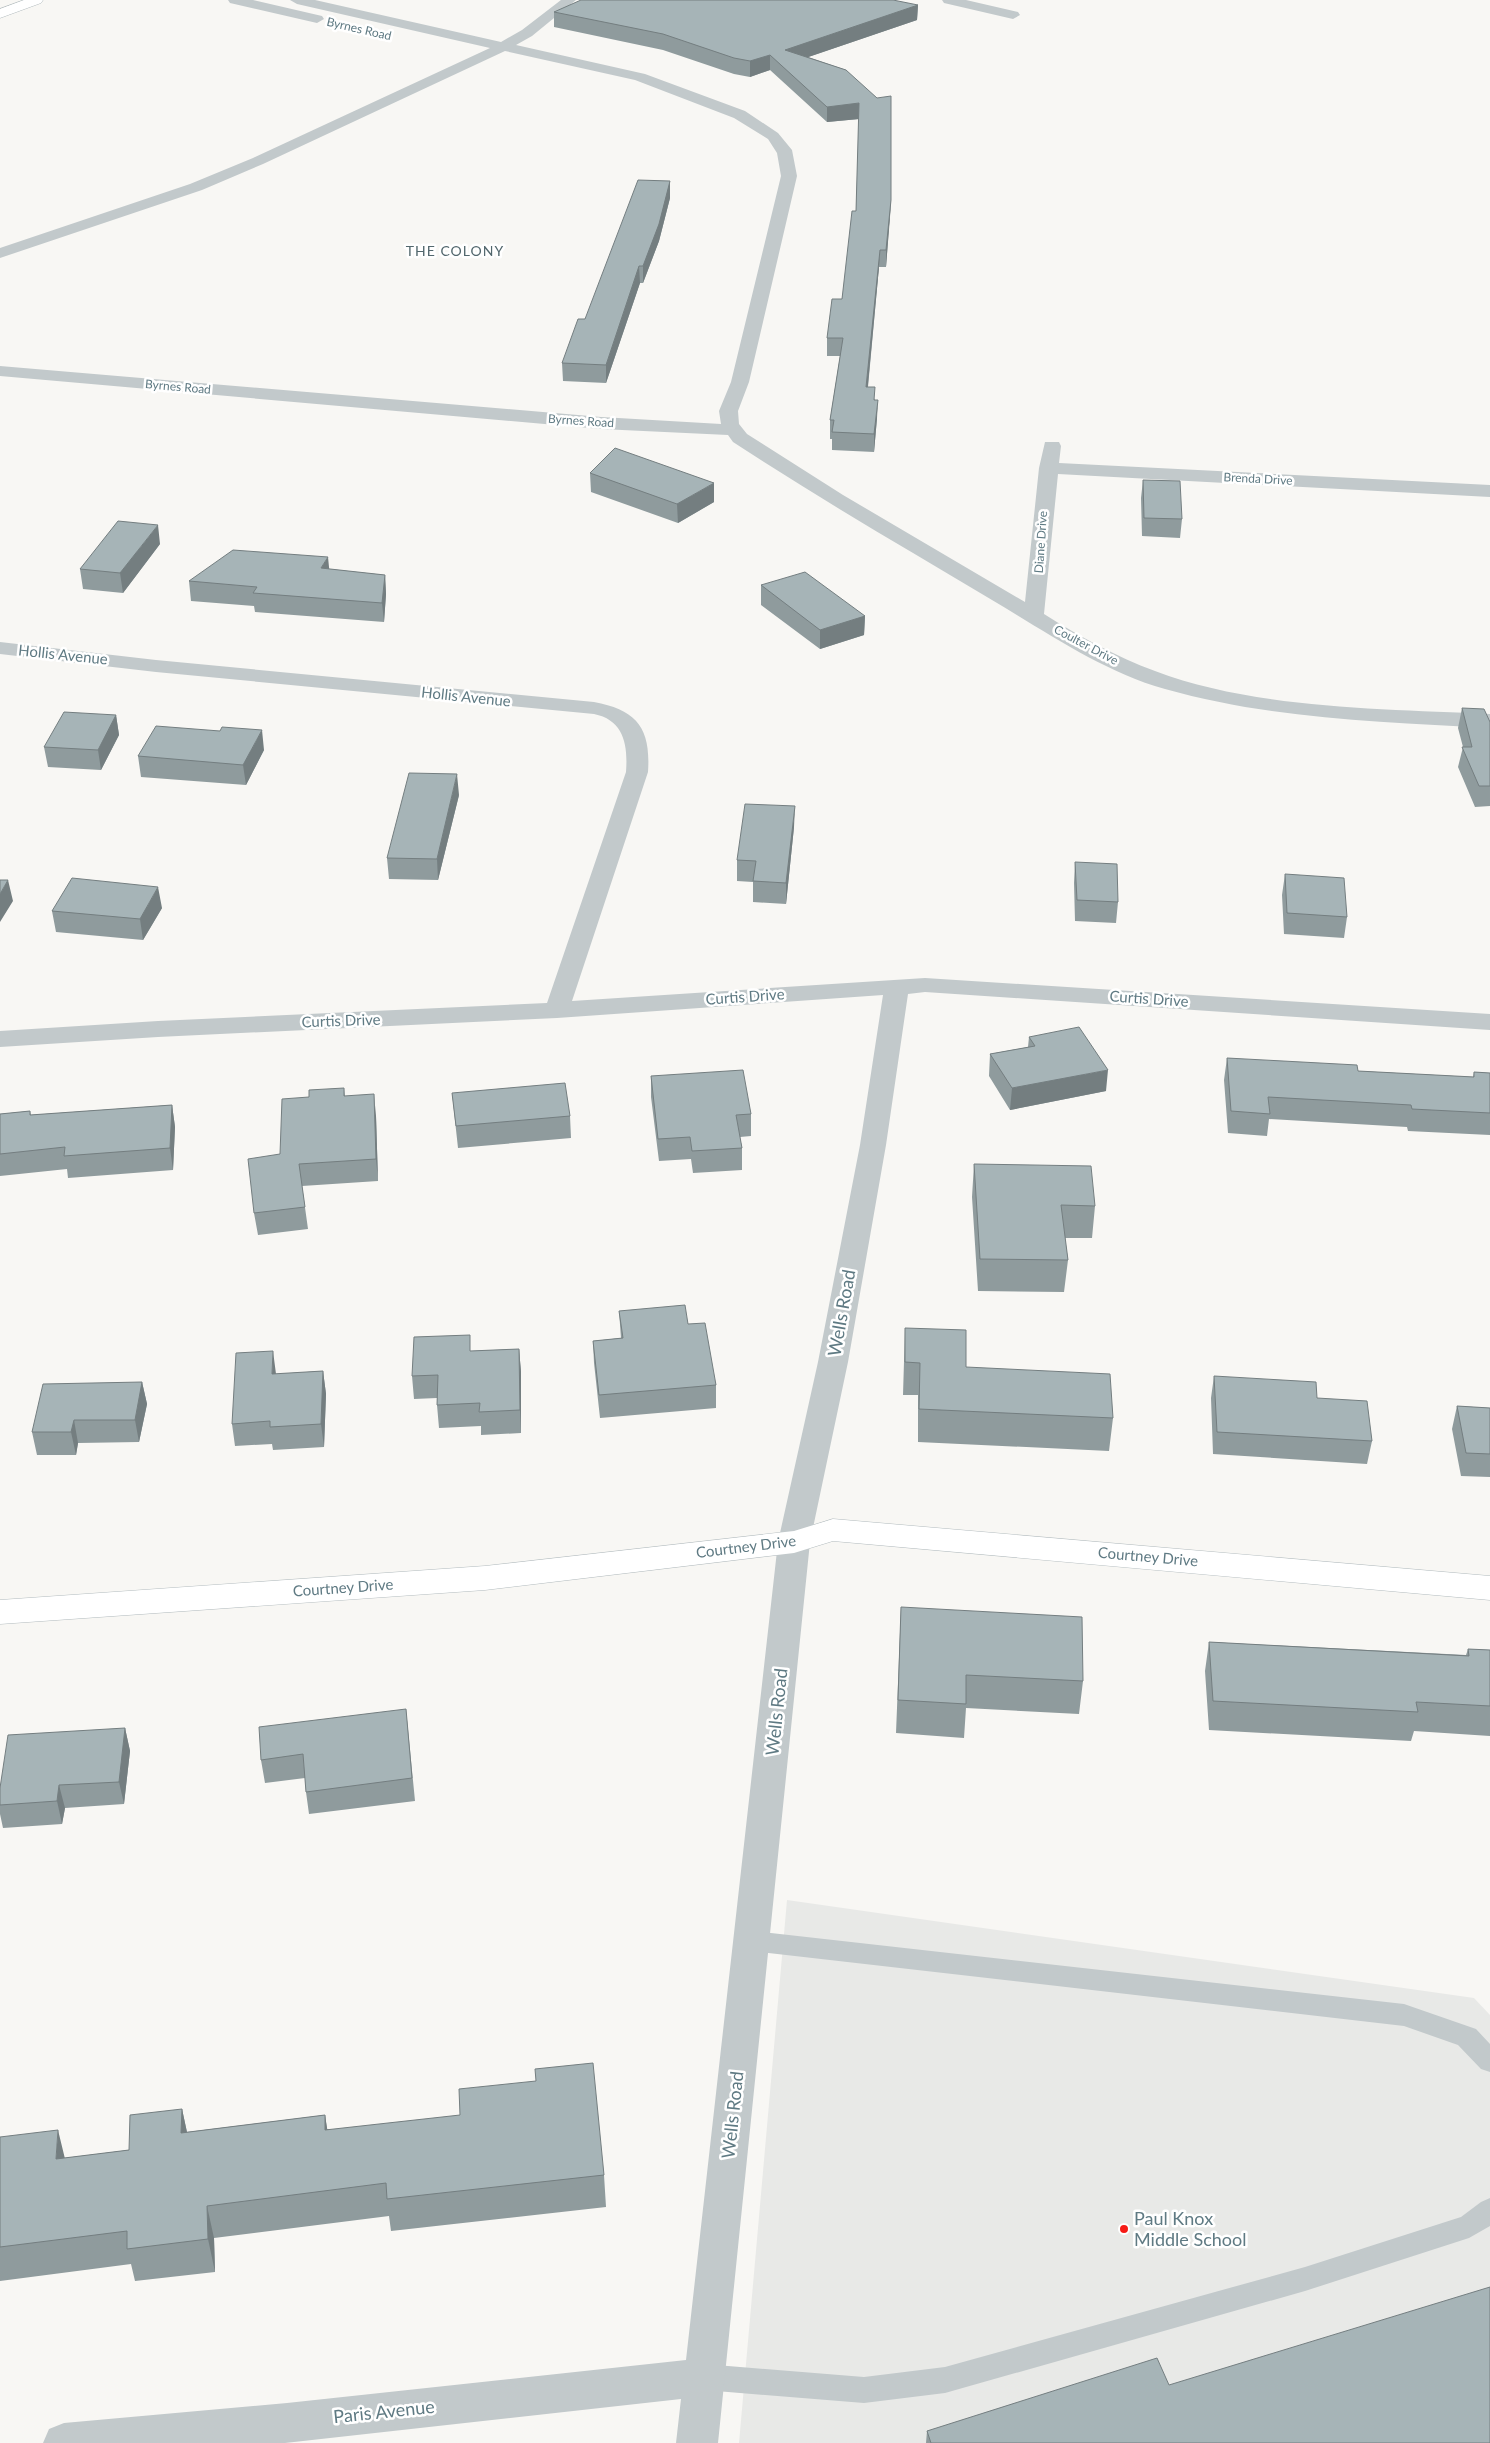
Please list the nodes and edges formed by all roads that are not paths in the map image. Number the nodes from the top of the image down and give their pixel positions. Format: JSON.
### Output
{"nodes":[{"id":1,"x":36,"y":0,"type":"edge"},
{"id":2,"x":235,"y":0,"type":"edge"},
{"id":3,"x":297,"y":0,"type":"edge"},
{"id":4,"x":569,"y":0,"type":"edge"},
{"id":5,"x":949,"y":0,"type":"edge"},
{"id":6,"x":0,"y":14,"type":"edge"},
{"id":7,"x":1013,"y":15,"type":"dead end"},
{"id":8,"x":344,"y":25,"type":"dead end"},
{"id":9,"x":457,"y":51,"type":"dead end"},
{"id":10,"x":484,"y":57,"type":"junction"},
{"id":11,"x":506,"y":57,"type":"junction"},
{"id":12,"x":0,"y":252,"type":"edge"},
{"id":13,"x":0,"y":371,"type":"edge"},
{"id":14,"x":732,"y":430,"type":"junction"},
{"id":15,"x":1052,"y":446,"type":"dead end"},
{"id":16,"x":1048,"y":468,"type":"junction"},
{"id":17,"x":1490,"y":491,"type":"edge"},
{"id":18,"x":1033,"y":616,"type":"junction"},
{"id":19,"x":0,"y":648,"type":"edge"},
{"id":20,"x":1490,"y":721,"type":"edge"},
{"id":21,"x":896,"y":987,"type":"junction"},
{"id":22,"x":557,"y":1010,"type":"junction"},
{"id":23,"x":1490,"y":1022,"type":"edge"},
{"id":24,"x":0,"y":1039,"type":"edge"},
{"id":25,"x":794,"y":1542,"type":"junction"},
{"id":26,"x":1490,"y":1588,"type":"edge"},
{"id":27,"x":0,"y":1612,"type":"edge"},
{"id":28,"x":752,"y":1941,"type":"junction"},
{"id":29,"x":1490,"y":2061,"type":"edge"},
{"id":30,"x":1490,"y":2210,"type":"edge"},
{"id":31,"x":704,"y":2377,"type":"junction"},
{"id":32,"x":64,"y":2443,"type":"edge"},
{"id":33,"x":697,"y":2443,"type":"edge"}],
"edges":[{"from":1,"to":6,"type":"street"},
{"from":2,"to":8,"type":"street","name":"Byrnes Road"},
{"from":3,"to":11,"type":"street","name":"Byrnes Road"},
{"from":4,"to":11,"type":"street"},
{"from":5,"to":7,"type":"street"},
{"from":9,"to":10,"type":"street"},
{"from":10,"to":11,"type":"street"},
{"from":10,"to":12,"type":"street"},
{"from":11,"to":14,"type":"street","name":"Byrnes Road"},
{"from":13,"to":14,"type":"street","name":"Byrnes Road"},
{"from":14,"to":18,"type":"street","name":"Coulter Drive"},
{"from":15,"to":16,"type":"street"},
{"from":16,"to":17,"type":"street","name":"Brenda Drive"},
{"from":16,"to":18,"type":"street","name":"Diane Drive"},
{"from":18,"to":20,"type":"street","name":"Coulter Drive"},
{"from":19,"to":22,"type":"street","name":"Hollis Avenue"},
{"from":21,"to":22,"type":"street","name":"Curtis Drive"},
{"from":21,"to":23,"type":"street","name":"Curtis Drive"},
{"from":21,"to":25,"type":"street","name":"Wells Road"},
{"from":22,"to":24,"type":"street","name":"Curtis Drive"},
{"from":25,"to":26,"type":"street","name":"Courtney Drive"},
{"from":25,"to":27,"type":"street","name":"Courtney Drive"},
{"from":25,"to":28,"type":"street","name":"Wells Road"},
{"from":28,"to":29,"type":"lane"},
{"from":28,"to":31,"type":"street","name":"Wells Road"},
{"from":30,"to":31,"type":"lane"},
{"from":31,"to":32,"type":"street","name":"Paris Avenue"},
{"from":31,"to":33,"type":"street","name":"Wells Road"}]}
